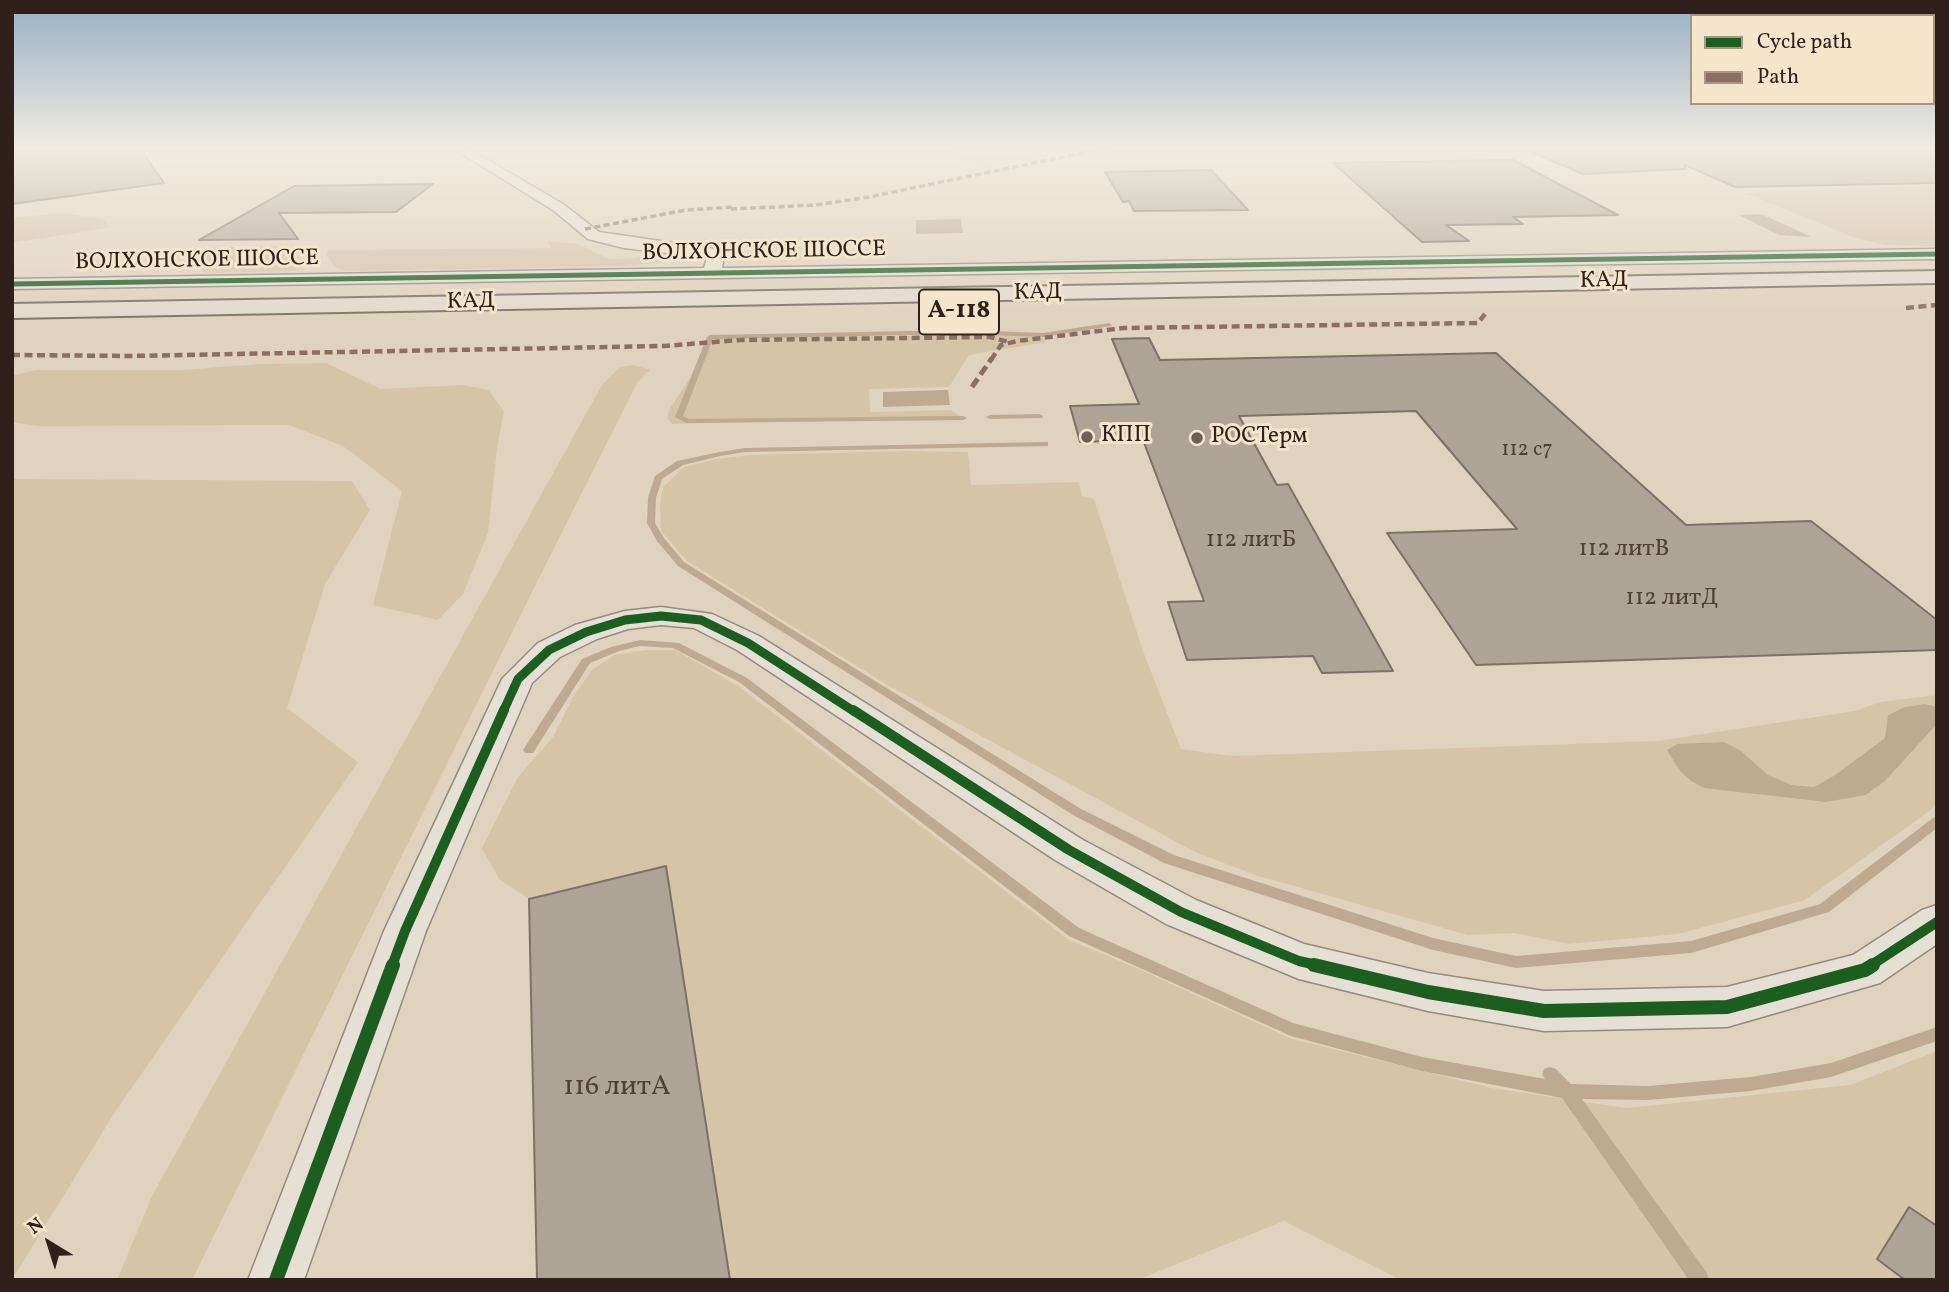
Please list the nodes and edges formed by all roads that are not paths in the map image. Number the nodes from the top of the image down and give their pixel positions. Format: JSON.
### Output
{"nodes":[{"id":1,"x":557,"y":206,"type":"edge"},
{"id":2,"x":1937,"y":254,"type":"edge"},
{"id":3,"x":712,"y":273,"type":"junction"},
{"id":4,"x":1937,"y":276,"type":"edge"},
{"id":5,"x":12,"y":284,"type":"edge"},
{"id":6,"x":1937,"y":295,"type":"edge"},
{"id":7,"x":12,"y":311,"type":"edge"},
{"id":8,"x":12,"y":328,"type":"edge"},
{"id":9,"x":1937,"y":922,"type":"edge"},
{"id":10,"x":276,"y":1280,"type":"edge"}],
"edges":[{"from":1,"to":3,"type":"street"},
{"from":2,"to":3,"type":"street","name":"ВОЛХОНСКОЕ ШОССЕ"},
{"from":3,"to":5,"type":"street","name":"ВОЛХОНСКОЕ ШОССЕ"},
{"from":4,"to":7,"type":"highway","name":"КАД","number":"А-118"},
{"from":6,"to":8,"type":"highway","name":"КАД","number":"А-118"},
{"from":9,"to":10,"type":"street"}]}
